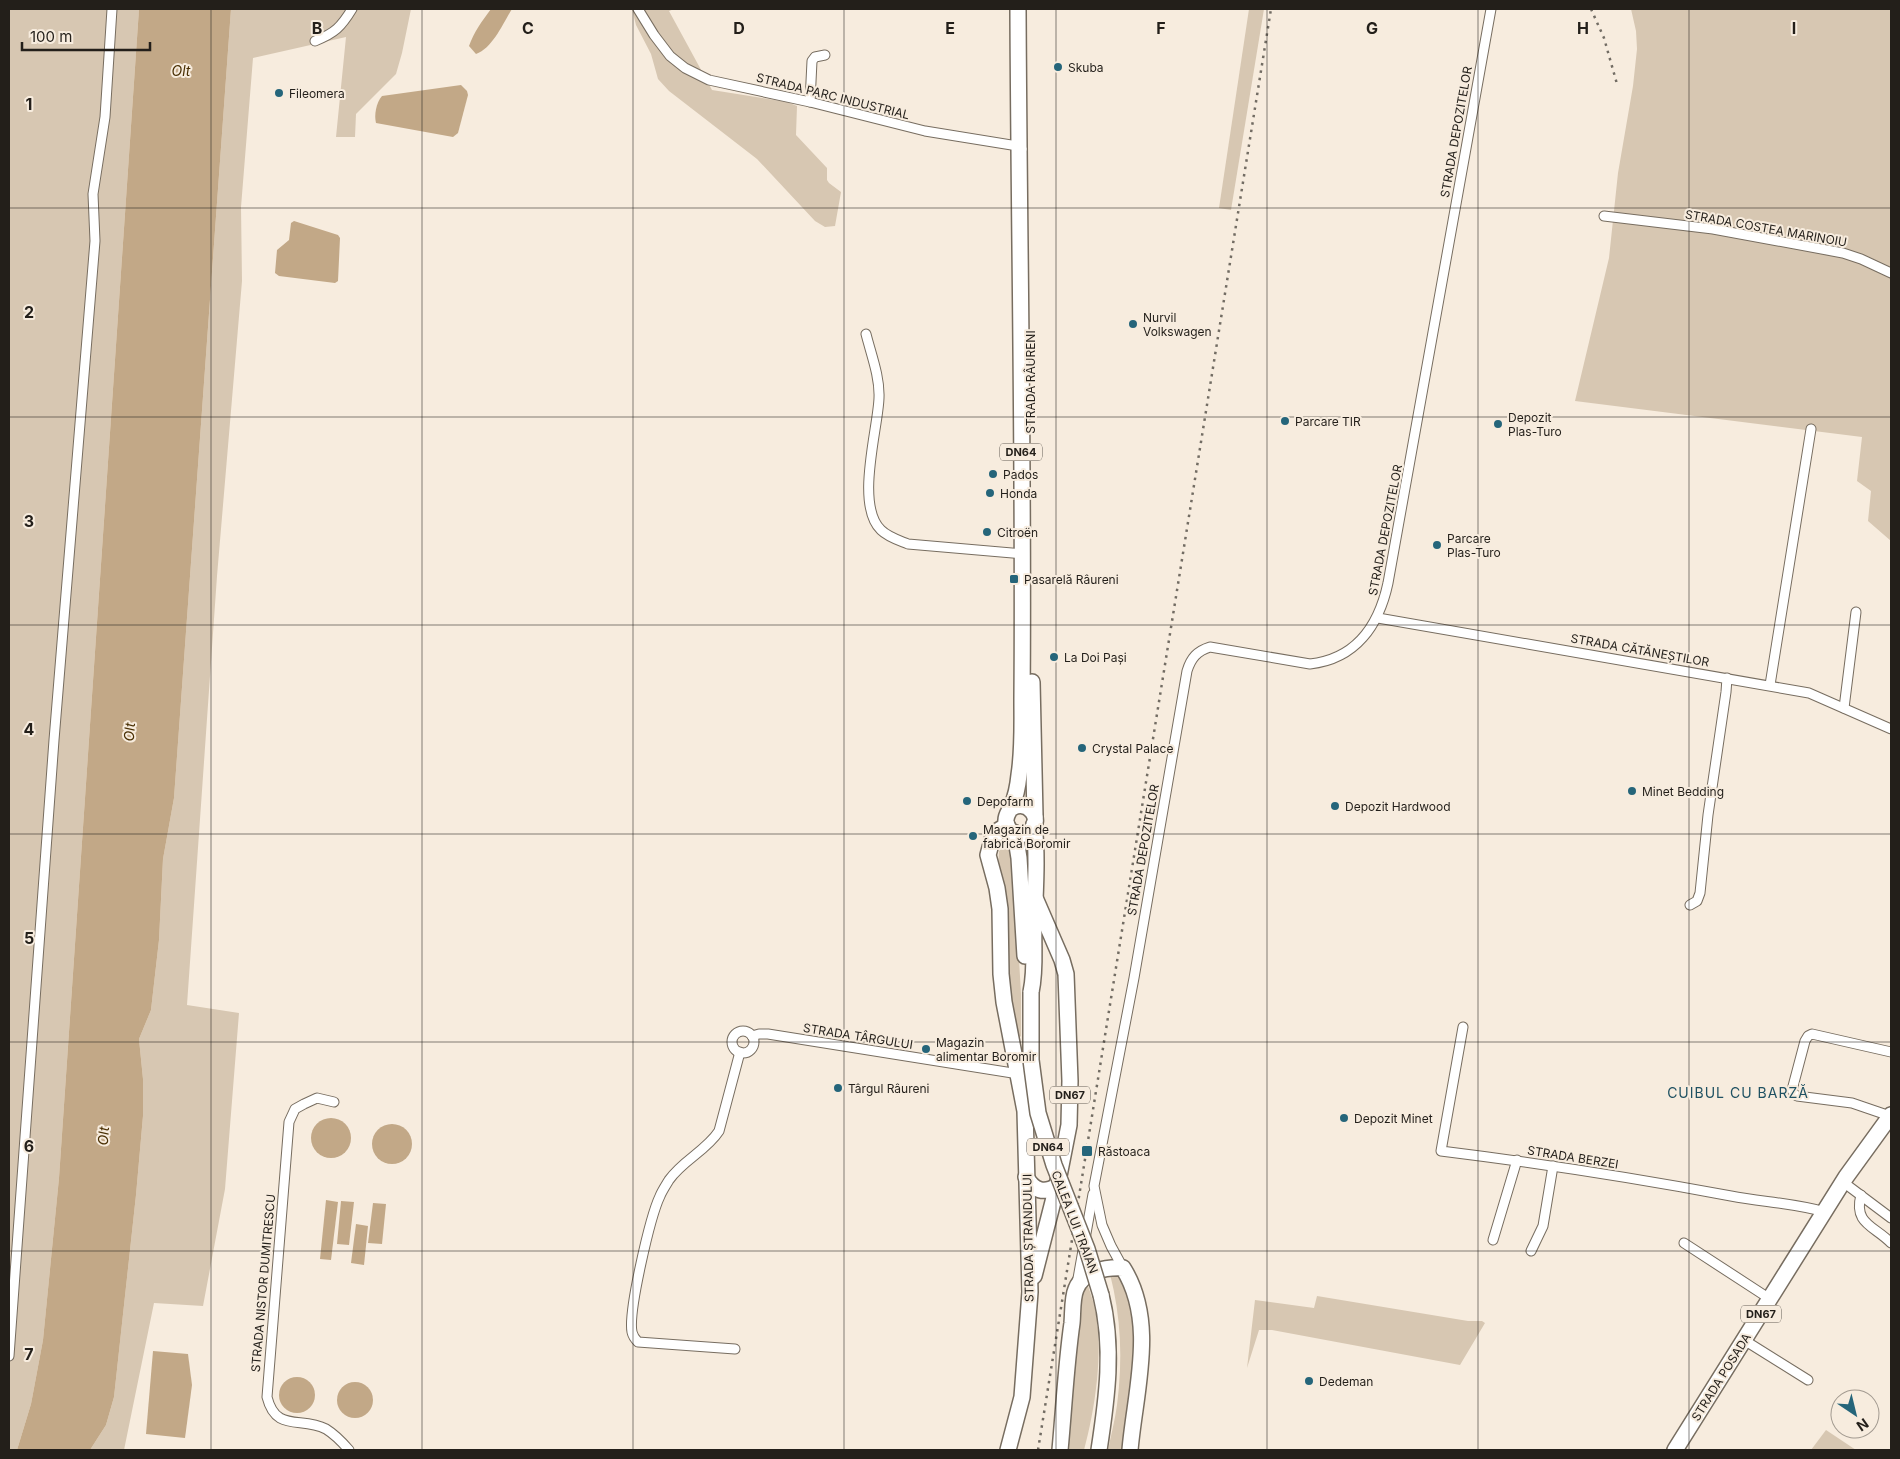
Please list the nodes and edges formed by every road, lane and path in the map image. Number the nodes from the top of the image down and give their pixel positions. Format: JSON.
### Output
{"nodes":[{"id":1,"x":112,"y":9,"type":"edge"},
{"id":2,"x":352,"y":9,"type":"edge"},
{"id":3,"x":638,"y":9,"type":"edge"},
{"id":4,"x":1018,"y":9,"type":"edge"},
{"id":5,"x":1027,"y":9,"type":"edge"},
{"id":6,"x":1491,"y":9,"type":"edge"},
{"id":7,"x":315,"y":41,"type":"dead end"},
{"id":8,"x":825,"y":55,"type":"dead end"},
{"id":9,"x":810,"y":102,"type":"junction"},
{"id":10,"x":1027,"y":109,"type":"junction"},
{"id":11,"x":1018,"y":146,"type":"junction"},
{"id":12,"x":1027,"y":178,"type":"junction"},
{"id":13,"x":1604,"y":216,"type":"dead end"},
{"id":14,"x":1891,"y":273,"type":"edge"},
{"id":15,"x":866,"y":334,"type":"dead end"},
{"id":16,"x":1811,"y":429,"type":"dead end"},
{"id":17,"x":1022,"y":554,"type":"junction"},
{"id":18,"x":1856,"y":612,"type":"dead end"},
{"id":19,"x":1378,"y":618,"type":"junction"},
{"id":20,"x":1726,"y":678,"type":"junction"},
{"id":21,"x":1770,"y":685,"type":"junction"},
{"id":22,"x":1844,"y":708,"type":"junction"},
{"id":23,"x":1891,"y":729,"type":"edge"},
{"id":24,"x":1012,"y":808,"type":"junction"},
{"id":25,"x":1034,"y":820,"type":"junction"},
{"id":26,"x":1011,"y":829,"type":"junction"},
{"id":27,"x":1036,"y":900,"type":"junction"},
{"id":28,"x":1690,"y":905,"type":"dead end"},
{"id":29,"x":1031,"y":992,"type":"junction"},
{"id":30,"x":1462,"y":1027,"type":"dead end"},
{"id":31,"x":752,"y":1036,"type":"junction"},
{"id":32,"x":740,"y":1052,"type":"junction"},
{"id":33,"x":1891,"y":1052,"type":"edge"},
{"id":34,"x":1019,"y":1074,"type":"junction"},
{"id":35,"x":334,"y":1102,"type":"dead end"},
{"id":36,"x":1891,"y":1115,"type":"edge"},
{"id":37,"x":1517,"y":1160,"type":"junction"},
{"id":38,"x":1553,"y":1166,"type":"junction"},
{"id":39,"x":1026,"y":1177,"type":"junction"},
{"id":40,"x":1845,"y":1180,"type":"junction"},
{"id":41,"x":1057,"y":1186,"type":"junction"},
{"id":42,"x":1094,"y":1186,"type":"junction"},
{"id":43,"x":1861,"y":1195,"type":"junction"},
{"id":44,"x":1825,"y":1212,"type":"junction"},
{"id":45,"x":1891,"y":1218,"type":"edge"},
{"id":46,"x":1492,"y":1240,"type":"dead end"},
{"id":47,"x":1684,"y":1243,"type":"dead end"},
{"id":48,"x":1891,"y":1243,"type":"edge"},
{"id":49,"x":1531,"y":1251,"type":"dead end"},
{"id":50,"x":1123,"y":1268,"type":"junction"},
{"id":51,"x":1076,"y":1289,"type":"junction"},
{"id":52,"x":1030,"y":1292,"type":"junction"},
{"id":53,"x":1770,"y":1299,"type":"junction"},
{"id":54,"x":1744,"y":1340,"type":"junction"},
{"id":55,"x":735,"y":1349,"type":"dead end"},
{"id":56,"x":9,"y":1356,"type":"edge"},
{"id":57,"x":1808,"y":1380,"type":"dead end"},
{"id":58,"x":1101,"y":1424,"type":"junction"},
{"id":59,"x":349,"y":1450,"type":"edge"},
{"id":60,"x":1007,"y":1450,"type":"edge"},
{"id":61,"x":1060,"y":1450,"type":"edge"},
{"id":62,"x":1089,"y":1450,"type":"edge"},
{"id":63,"x":1099,"y":1450,"type":"edge"},
{"id":64,"x":1130,"y":1450,"type":"edge"},
{"id":65,"x":1675,"y":1450,"type":"edge"}],
"edges":[{"from":1,"to":56,"type":"street"},
{"from":2,"to":7,"type":"street"},
{"from":3,"to":9,"type":"street","name":"STRADA PARC INDUSTRIAL"},
{"from":4,"to":11,"type":"main road","name":"STRADA RÂURENI","number":"DN64"},
{"from":5,"to":10,"type":"main road","name":"STRADA RÂURENI","number":"DN64"},
{"from":6,"to":19,"type":"street","name":"STRADA DEPOZITELOR"},
{"from":8,"to":9,"type":"street"},
{"from":9,"to":11,"type":"street","name":"STRADA PARC INDUSTRIAL"},
{"from":10,"to":11,"type":"street"},
{"from":10,"to":12,"type":"main road","name":"STRADA RÂURENI","number":"DN64"},
{"from":11,"to":12,"type":"street"},
{"from":11,"to":17,"type":"main road","name":"STRADA RÂURENI","number":"DN64"},
{"from":12,"to":25,"type":"main road","name":"STRADA RÂURENI","number":"DN64"},
{"from":13,"to":14,"type":"street","name":"STRADA COSTEA MARINOIU"},
{"from":15,"to":17,"type":"street"},
{"from":16,"to":21,"type":"street"},
{"from":17,"to":24,"type":"main road","name":"STRADA RÂURENI","number":"DN64"},
{"from":18,"to":22,"type":"street"},
{"from":19,"to":20,"type":"street","name":"STRADA CĂTĂNEȘTILOR"},
{"from":19,"to":42,"type":"street","name":"STRADA DEPOZITELOR"},
{"from":20,"to":21,"type":"street","name":"STRADA CĂTĂNEȘTILOR"},
{"from":20,"to":28,"type":"street"},
{"from":21,"to":22,"type":"street","name":"STRADA CĂTĂNEȘTILOR"},
{"from":22,"to":23,"type":"street","name":"STRADA CĂTĂNEȘTILOR"},
{"from":24,"to":25,"type":"main road"},
{"from":24,"to":26,"type":"main road","number":"DN64"},
{"from":25,"to":26,"type":"main road"},
{"from":25,"to":27,"type":"main road","name":"CALEA LUI TRAIAN","number":"DN67"},
{"from":26,"to":29,"type":"main road","name":"CALEA LUI TRAIAN","number":"DN64"},
{"from":26,"to":34,"type":"main road","name":"STRADA ȘTRANDULUI","number":"DN67"},
{"from":27,"to":29,"type":"main road","name":"CALEA LUI TRAIAN","number":"DN64"},
{"from":27,"to":41,"type":"main road","number":"DN67"},
{"from":29,"to":58,"type":"main road","name":"CALEA LUI TRAIAN","number":"DN64","bridge":true},
{"from":30,"to":37,"type":"street","name":"STRADA BERZEI"},
{"from":31,"to":32,"type":"street"},
{"from":31,"to":32,"type":"street"},
{"from":31,"to":34,"type":"street","name":"STRADA TÂRGULUI"},
{"from":32,"to":55,"type":"street"},
{"from":33,"to":36,"type":"street"},
{"from":34,"to":39,"type":"main road","name":"STRADA ȘTRANDULUI","number":"DN67"},
{"from":35,"to":59,"type":"street","name":"STRADA NISTOR DUMITRESCU"},
{"from":36,"to":40,"type":"main road","number":"DN67"},
{"from":37,"to":38,"type":"street","name":"STRADA BERZEI"},
{"from":37,"to":46,"type":"street"},
{"from":38,"to":44,"type":"street","name":"STRADA BERZEI"},
{"from":38,"to":49,"type":"street"},
{"from":39,"to":41,"type":"main road"},
{"from":39,"to":52,"type":"main road","name":"STRADA ȘTRANDULUI","number":"DN67"},
{"from":40,"to":43,"type":"street"},
{"from":40,"to":44,"type":"main road","name":"STRADA POSADA","number":"DN67"},
{"from":41,"to":52,"type":"main road","number":"DN67"},
{"from":42,"to":50,"type":"street","name":"STRADA DEPOZITELOR"},
{"from":42,"to":51,"type":"street"},
{"from":43,"to":45,"type":"street"},
{"from":43,"to":48,"type":"street"},
{"from":44,"to":53,"type":"main road","name":"STRADA POSADA","number":"DN67"},
{"from":47,"to":53,"type":"street"},
{"from":50,"to":51,"type":"main road"},
{"from":50,"to":64,"type":"main road"},
{"from":51,"to":61,"type":"main road"},
{"from":52,"to":60,"type":"main road","name":"STRADA ȘTRANDULUI","number":"DN67"},
{"from":53,"to":54,"type":"main road","name":"STRADA POSADA","number":"DN67"},
{"from":54,"to":57,"type":"street"},
{"from":54,"to":65,"type":"main road","name":"STRADA POSADA","number":"DN67"},
{"from":58,"to":62,"type":"main road","name":"CALEA LUI TRAIAN","number":"DN64"},
{"from":58,"to":63,"type":"main road","name":"CALEA LUI TRAIAN","number":"DN64"}]}
